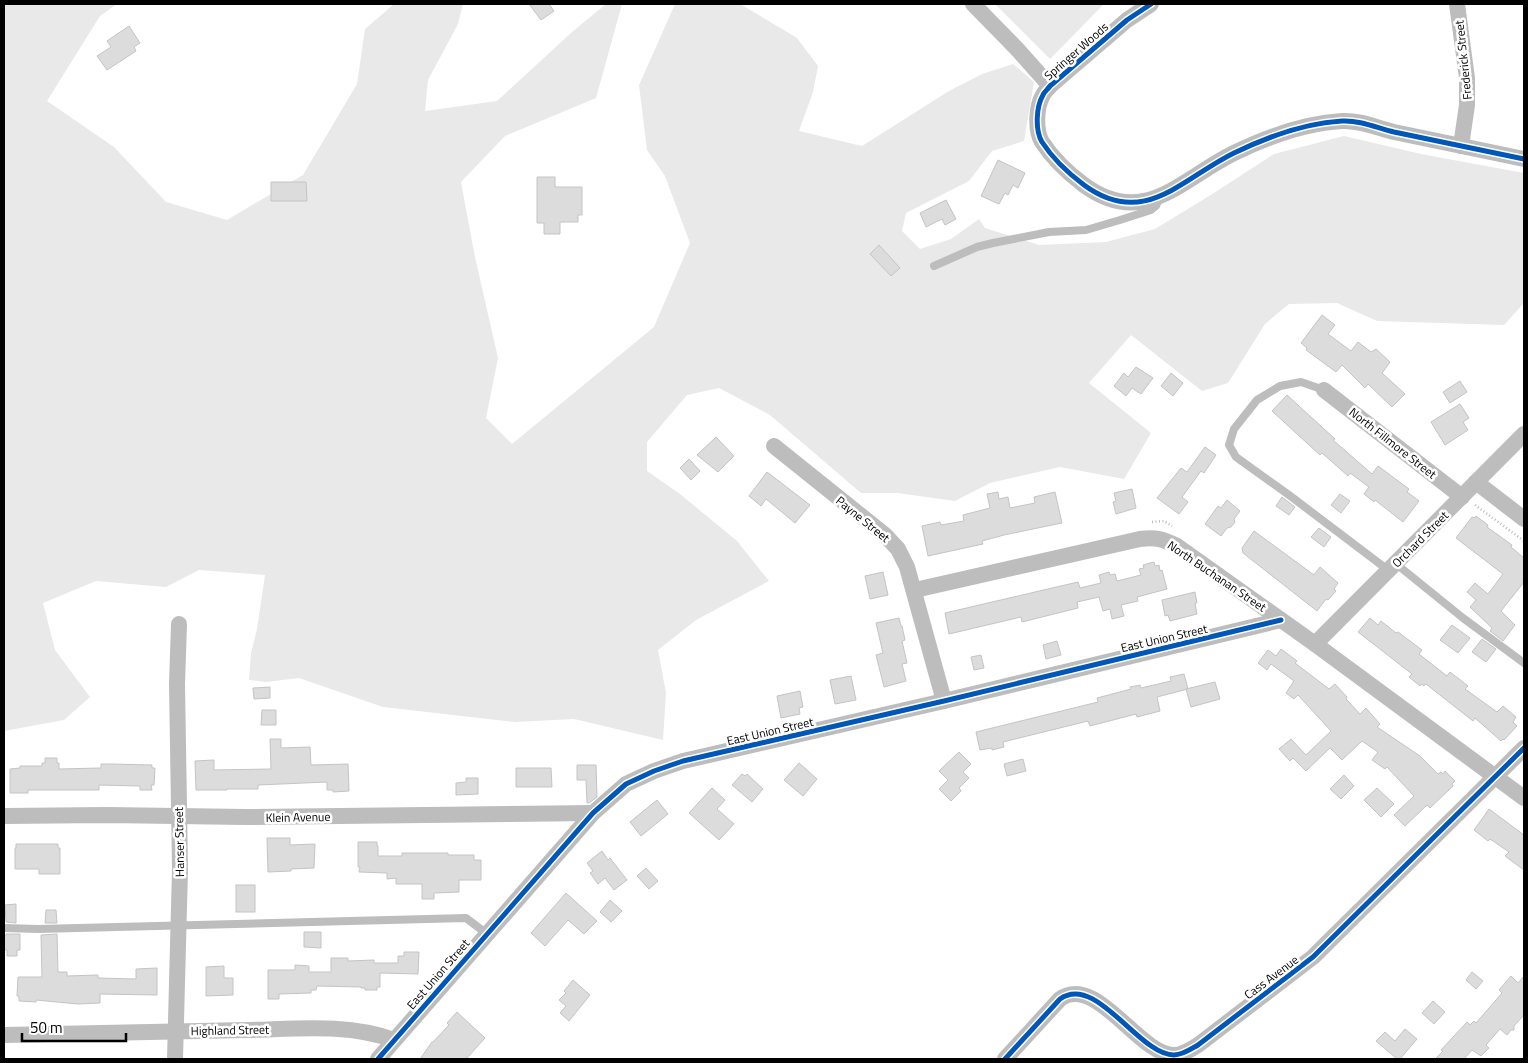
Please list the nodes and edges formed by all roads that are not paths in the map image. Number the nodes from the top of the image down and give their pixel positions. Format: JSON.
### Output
{"nodes":[{"id":1,"x":973,"y":4,"type":"edge"},
{"id":2,"x":1150,"y":4,"type":"edge"},
{"id":3,"x":1456,"y":4,"type":"edge"},
{"id":4,"x":1050,"y":86,"type":"junction"},
{"id":5,"x":1461,"y":146,"type":"junction"},
{"id":6,"x":1524,"y":158,"type":"edge"},
{"id":7,"x":1160,"y":197,"type":"junction"},
{"id":8,"x":934,"y":266,"type":"dead end"},
{"id":9,"x":1324,"y":390,"type":"joint"},
{"id":10,"x":1524,"y":434,"type":"edge"},
{"id":11,"x":774,"y":446,"type":"dead end"},
{"id":12,"x":1476,"y":482,"type":"junction"},
{"id":13,"x":1468,"y":500,"type":"junction"},
{"id":14,"x":1524,"y":520,"type":"edge"},
{"id":15,"x":1392,"y":567,"type":"junction"},
{"id":16,"x":914,"y":590,"type":"junction"},
{"id":17,"x":1281,"y":620,"type":"junction"},
{"id":18,"x":179,"y":624,"type":"dead end"},
{"id":19,"x":1315,"y":644,"type":"junction"},
{"id":20,"x":1524,"y":663,"type":"edge"},
{"id":21,"x":944,"y":701,"type":"junction"},
{"id":22,"x":1524,"y":748,"type":"edge"},
{"id":23,"x":1496,"y":777,"type":"junction"},
{"id":24,"x":1524,"y":798,"type":"edge"},
{"id":25,"x":593,"y":813,"type":"junction"},
{"id":26,"x":4,"y":816,"type":"edge"},
{"id":27,"x":179,"y":816,"type":"junction"},
{"id":28,"x":178,"y":924,"type":"junction"},
{"id":29,"x":4,"y":928,"type":"edge"},
{"id":30,"x":487,"y":934,"type":"junction"},
{"id":31,"x":176,"y":1031,"type":"junction"},
{"id":32,"x":4,"y":1035,"type":"edge"},
{"id":33,"x":394,"y":1040,"type":"junction"},
{"id":34,"x":175,"y":1059,"type":"edge"},
{"id":35,"x":378,"y":1059,"type":"edge"},
{"id":36,"x":1005,"y":1059,"type":"edge"}],
"edges":[{"from":1,"to":4,"type":"street","name":"Springer Woods"},
{"from":2,"to":4,"type":"street","name":"Springer Woods"},
{"from":3,"to":5,"type":"street","name":"Frederick Street"},
{"from":4,"to":7,"type":"street","name":"Springer Woods"},
{"from":5,"to":6,"type":"street","name":"Springer Woods"},
{"from":5,"to":7,"type":"street","name":"Springer Woods"},
{"from":7,"to":8,"type":"lane"},
{"from":9,"to":13,"type":"street","name":"North Fillmore Street"},
{"from":9,"to":15,"type":"lane"},
{"from":10,"to":12,"type":"street","name":"Orchard Street"},
{"from":11,"to":16,"type":"street","name":"Payne Street"},
{"from":12,"to":13,"type":"street","name":"Orchard Street"},
{"from":12,"to":14,"type":"street"},
{"from":13,"to":15,"type":"street","name":"Orchard Street"},
{"from":15,"to":19,"type":"street","name":"Orchard Street"},
{"from":15,"to":20,"type":"lane"},
{"from":16,"to":17,"type":"street","name":"North Buchanan Street"},
{"from":16,"to":21,"type":"street","name":"Payne Street"},
{"from":17,"to":19,"type":"street","name":"North Buchanan Street"},
{"from":17,"to":21,"type":"street","name":"East Union Street"},
{"from":18,"to":27,"type":"street","name":"Hanser Street"},
{"from":19,"to":23,"type":"street","name":"North Buchanan Street"},
{"from":21,"to":25,"type":"street","name":"East Union Street"},
{"from":22,"to":23,"type":"street","name":"Cass Avenue"},
{"from":23,"to":24,"type":"street","name":"North Buchanan Street"},
{"from":23,"to":36,"type":"street","name":"Cass Avenue"},
{"from":25,"to":27,"type":"street","name":"Klein Avenue"},
{"from":25,"to":30,"type":"street","name":"East Union Street"},
{"from":26,"to":27,"type":"street","name":"Klein Avenue"},
{"from":27,"to":28,"type":"street","name":"Hanser Street"},
{"from":28,"to":29,"type":"lane"},
{"from":28,"to":30,"type":"lane"},
{"from":28,"to":31,"type":"street","name":"Hanser Street"},
{"from":30,"to":33,"type":"street","name":"East Union Street"},
{"from":31,"to":32,"type":"street","name":"Highland Street"},
{"from":31,"to":33,"type":"street","name":"Highland Street"},
{"from":31,"to":34,"type":"street","name":"Hanser Street"},
{"from":33,"to":35,"type":"street","name":"East Union Street"}]}
